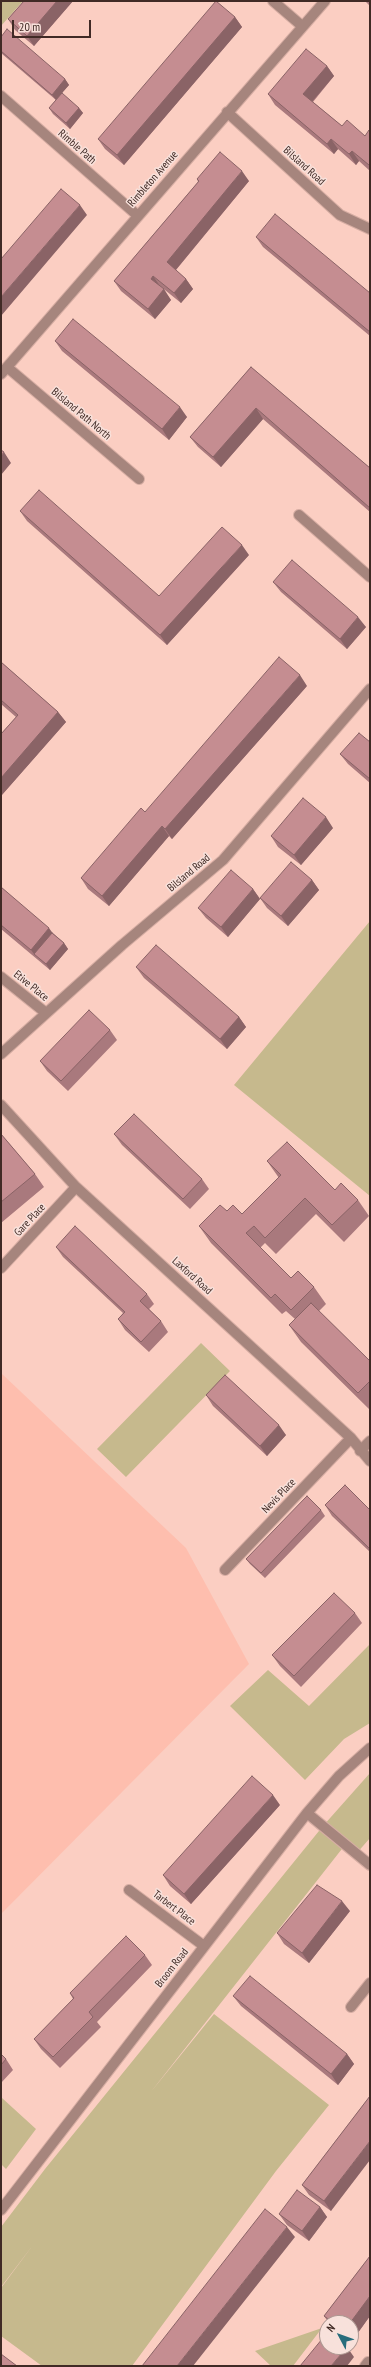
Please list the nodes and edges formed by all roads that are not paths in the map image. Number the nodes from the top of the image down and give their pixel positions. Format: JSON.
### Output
{"nodes":[{"id":1,"x":273,"y":1,"type":"edge"},
{"id":2,"x":325,"y":1,"type":"edge"},
{"id":3,"x":302,"y":26,"type":"junction"},
{"id":4,"x":1,"y":96,"type":"edge"},
{"id":5,"x":227,"y":112,"type":"junction"},
{"id":6,"x":137,"y":215,"type":"junction"},
{"id":7,"x":370,"y":229,"type":"edge"},
{"id":8,"x":4,"y":370,"type":"edge"},
{"id":9,"x":139,"y":480,"type":"dead end"},
{"id":10,"x":299,"y":515,"type":"dead end"},
{"id":11,"x":370,"y":577,"type":"edge"},
{"id":12,"x":370,"y":689,"type":"edge"},
{"id":13,"x":1,"y":977,"type":"edge"},
{"id":14,"x":46,"y":1014,"type":"junction"},
{"id":15,"x":1,"y":1054,"type":"edge"},
{"id":16,"x":1,"y":1105,"type":"edge"},
{"id":17,"x":76,"y":1187,"type":"junction"},
{"id":18,"x":1,"y":1268,"type":"edge"},
{"id":19,"x":351,"y":1438,"type":"junction"},
{"id":20,"x":370,"y":1441,"type":"edge"},
{"id":21,"x":360,"y":1451,"type":"junction"},
{"id":22,"x":370,"y":1461,"type":"edge"},
{"id":23,"x":225,"y":1570,"type":"dead end"},
{"id":24,"x":370,"y":1748,"type":"edge"},
{"id":25,"x":307,"y":1813,"type":"junction"},
{"id":26,"x":370,"y":1865,"type":"edge"},
{"id":27,"x":129,"y":1890,"type":"dead end"},
{"id":28,"x":204,"y":1946,"type":"junction"},
{"id":29,"x":370,"y":1983,"type":"edge"},
{"id":30,"x":351,"y":2007,"type":"dead end"},
{"id":31,"x":1,"y":2210,"type":"edge"}],
"edges":[{"from":1,"to":3,"type":"street"},
{"from":2,"to":3,"type":"street","name":"Rimbleton Avenue"},
{"from":3,"to":5,"type":"street","name":"Rimbleton Avenue"},
{"from":4,"to":6,"type":"street","name":"Rimble Path"},
{"from":5,"to":6,"type":"street","name":"Rimbleton Avenue"},
{"from":5,"to":7,"type":"street","name":"Bilsland Road"},
{"from":6,"to":8,"type":"street","name":"Rimbleton Avenue"},
{"from":8,"to":9,"type":"street","name":"Bilsland Path North"},
{"from":10,"to":11,"type":"street"},
{"from":12,"to":14,"type":"street","name":"Bilsland Road"},
{"from":13,"to":14,"type":"street","name":"Etive Place"},
{"from":14,"to":15,"type":"street","name":"Bilsland Road"},
{"from":16,"to":17,"type":"street","name":"Laxford Road"},
{"from":17,"to":18,"type":"street","name":"Gare Place"},
{"from":17,"to":19,"type":"street","name":"Laxford Road"},
{"from":19,"to":21,"type":"street","name":"Laxford Road"},
{"from":19,"to":23,"type":"street","name":"Nevis Place"},
{"from":20,"to":21,"type":"street"},
{"from":21,"to":22,"type":"street","name":"Laxford Road"},
{"from":24,"to":25,"type":"street","name":"Broom Road"},
{"from":25,"to":26,"type":"street"},
{"from":25,"to":28,"type":"street","name":"Broom Road"},
{"from":27,"to":28,"type":"street","name":"Tarbert Place"},
{"from":28,"to":31,"type":"street","name":"Broom Road"},
{"from":29,"to":30,"type":"street"}]}
